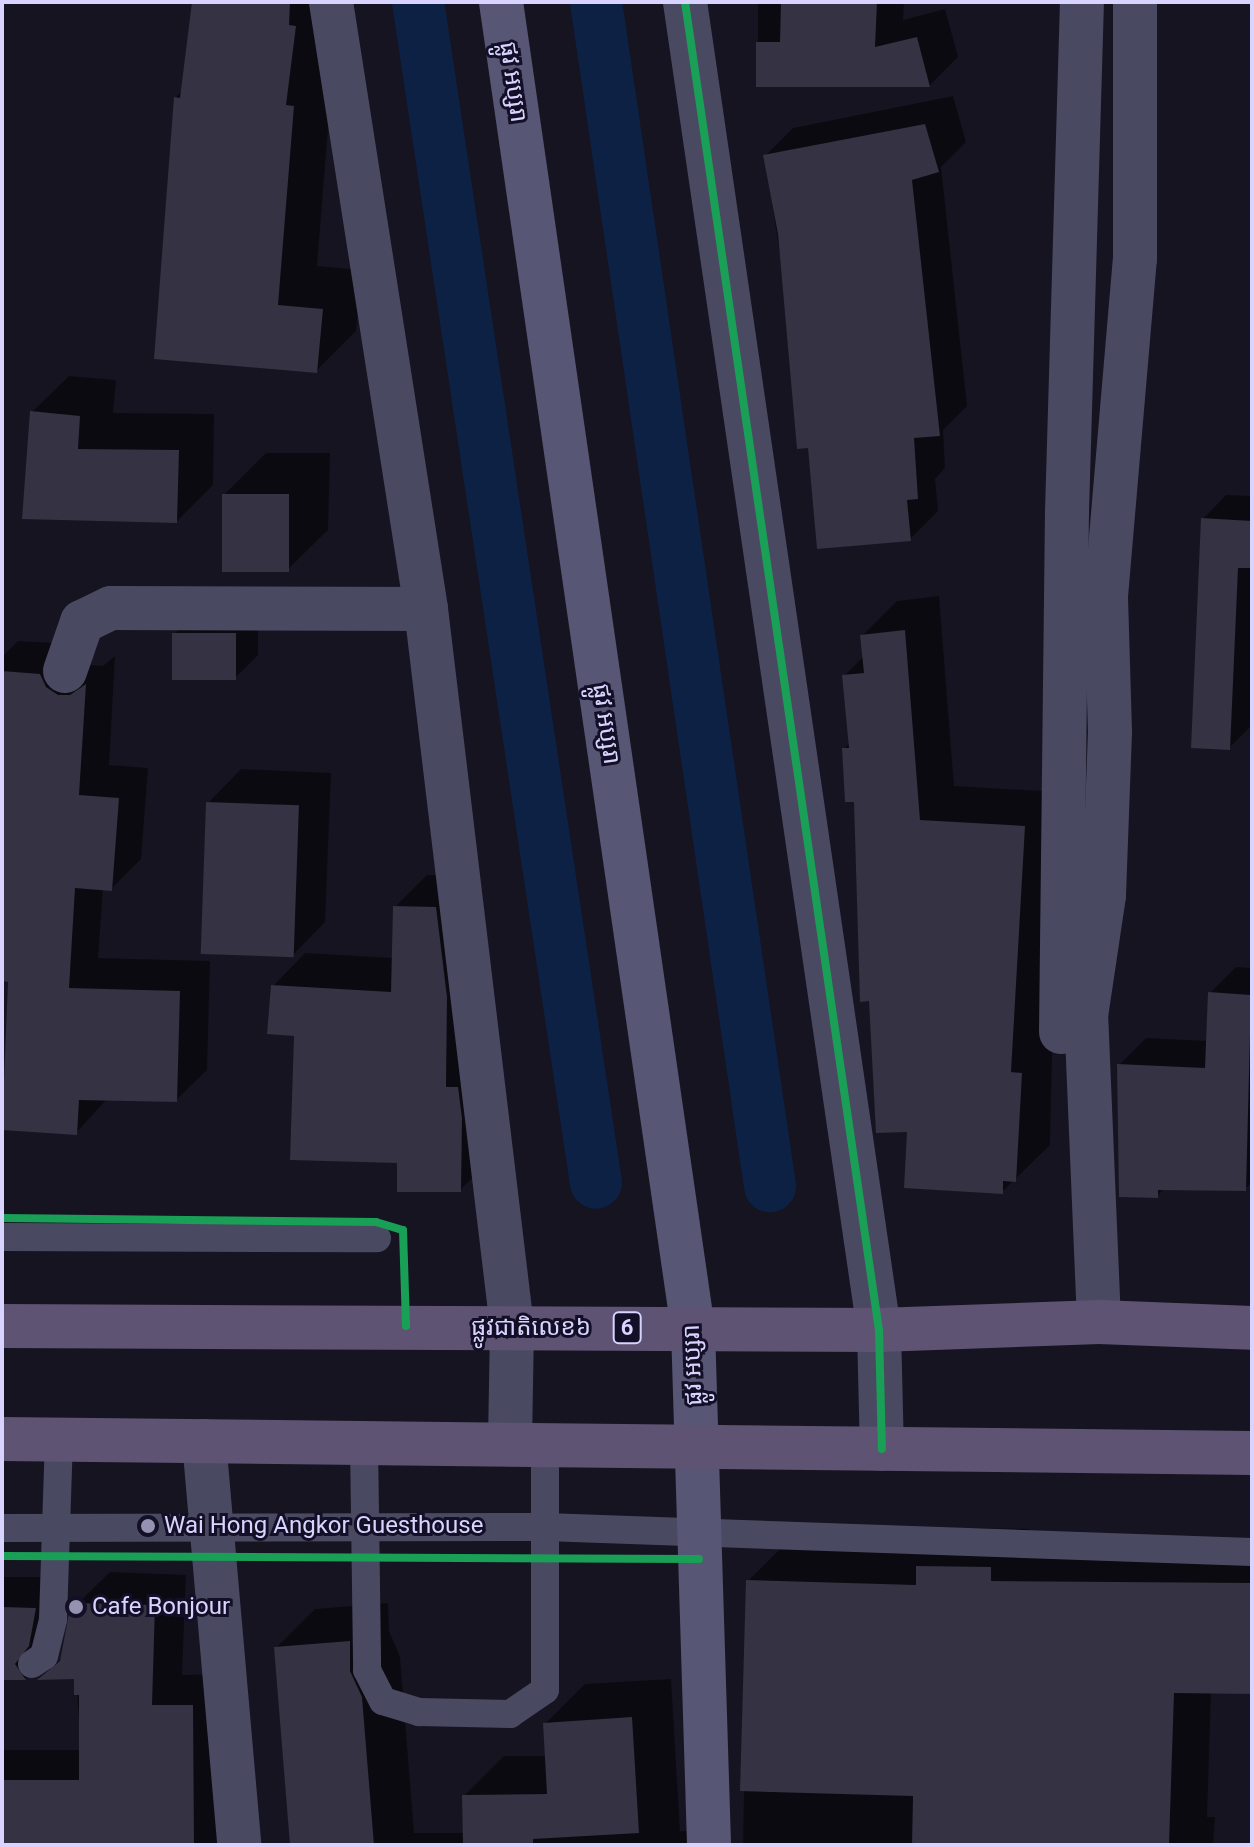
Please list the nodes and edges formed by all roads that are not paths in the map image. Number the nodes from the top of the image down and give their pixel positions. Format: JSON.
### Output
{"nodes":[{"id":1,"x":331,"y":2,"type":"edge"},
{"id":2,"x":501,"y":2,"type":"edge"},
{"id":3,"x":685,"y":2,"type":"edge"},
{"id":4,"x":1082,"y":2,"type":"edge"},
{"id":5,"x":1135,"y":2,"type":"edge"},
{"id":6,"x":426,"y":609,"type":"junction"},
{"id":7,"x":65,"y":671,"type":"dead end"},
{"id":8,"x":1092,"y":1167,"type":"junction"},
{"id":9,"x":2,"y":1237,"type":"edge"},
{"id":10,"x":377,"y":1238,"type":"dead end"},
{"id":11,"x":1099,"y":1322,"type":"junction"},
{"id":12,"x":2,"y":1326,"type":"edge"},
{"id":13,"x":512,"y":1327,"type":"junction"},
{"id":14,"x":1252,"y":1328,"type":"edge"},
{"id":15,"x":693,"y":1329,"type":"junction"},
{"id":16,"x":879,"y":1330,"type":"junction"},
{"id":17,"x":2,"y":1439,"type":"edge"},
{"id":18,"x":59,"y":1440,"type":"junction"},
{"id":19,"x":204,"y":1441,"type":"junction"},
{"id":20,"x":364,"y":1443,"type":"junction"},
{"id":21,"x":528,"y":1445,"type":"junction"},
{"id":22,"x":696,"y":1446,"type":"junction"},
{"id":23,"x":882,"y":1449,"type":"junction"},
{"id":24,"x":1252,"y":1453,"type":"edge"},
{"id":25,"x":365,"y":1524,"type":"junction"},
{"id":26,"x":545,"y":1527,"type":"junction"},
{"id":27,"x":2,"y":1528,"type":"edge"},
{"id":28,"x":56,"y":1530,"type":"junction"},
{"id":29,"x":212,"y":1530,"type":"junction"},
{"id":30,"x":699,"y":1530,"type":"junction"},
{"id":31,"x":1252,"y":1552,"type":"edge"},
{"id":32,"x":32,"y":1664,"type":"dead end"},
{"id":33,"x":239,"y":1845,"type":"edge"},
{"id":34,"x":709,"y":1845,"type":"edge"}],
"edges":[{"from":1,"to":6,"type":"street"},
{"from":2,"to":15,"type":"main road","name":"ផ្លូវ អប្សរា"},
{"from":3,"to":16,"type":"street"},
{"from":4,"to":8,"type":"street"},
{"from":5,"to":8,"type":"street"},
{"from":6,"to":7,"type":"street"},
{"from":6,"to":13,"type":"street"},
{"from":8,"to":11,"type":"street"},
{"from":9,"to":10,"type":"lane"},
{"from":11,"to":14,"type":"main road","name":"ផ្លូវជាតិលេខ៦","number":"6"},
{"from":11,"to":16,"type":"main road","name":"ផ្លូវជាតិលេខ៦","number":"6"},
{"from":12,"to":13,"type":"main road","name":"ផ្លូវជាតិលេខ៦","number":"6"},
{"from":13,"to":15,"type":"main road","name":"ផ្លូវជាតិលេខ៦","number":"6"},
{"from":13,"to":21,"type":"street"},
{"from":15,"to":16,"type":"main road","name":"ផ្លូវជាតិលេខ៦","number":"6"},
{"from":15,"to":22,"type":"main road","name":"ផ្លូវ អប្សរា"},
{"from":16,"to":23,"type":"street"},
{"from":17,"to":18,"type":"main road"},
{"from":18,"to":19,"type":"main road"},
{"from":18,"to":28,"type":"lane"},
{"from":19,"to":20,"type":"main road"},
{"from":19,"to":29,"type":"street"},
{"from":20,"to":21,"type":"main road"},
{"from":20,"to":25,"type":"lane"},
{"from":21,"to":22,"type":"main road"},
{"from":21,"to":26,"type":"lane"},
{"from":22,"to":23,"type":"main road"},
{"from":22,"to":30,"type":"main road","name":"ផ្លូវ អប្សរា"},
{"from":23,"to":24,"type":"main road"},
{"from":25,"to":26,"type":"lane"},
{"from":25,"to":26,"type":"lane"},
{"from":25,"to":29,"type":"lane"},
{"from":26,"to":30,"type":"lane"},
{"from":27,"to":28,"type":"lane"},
{"from":28,"to":29,"type":"lane"},
{"from":28,"to":32,"type":"lane"},
{"from":29,"to":33,"type":"street"},
{"from":30,"to":31,"type":"lane"},
{"from":30,"to":34,"type":"main road","name":"ផ្លូវ អប្សរា"}]}
